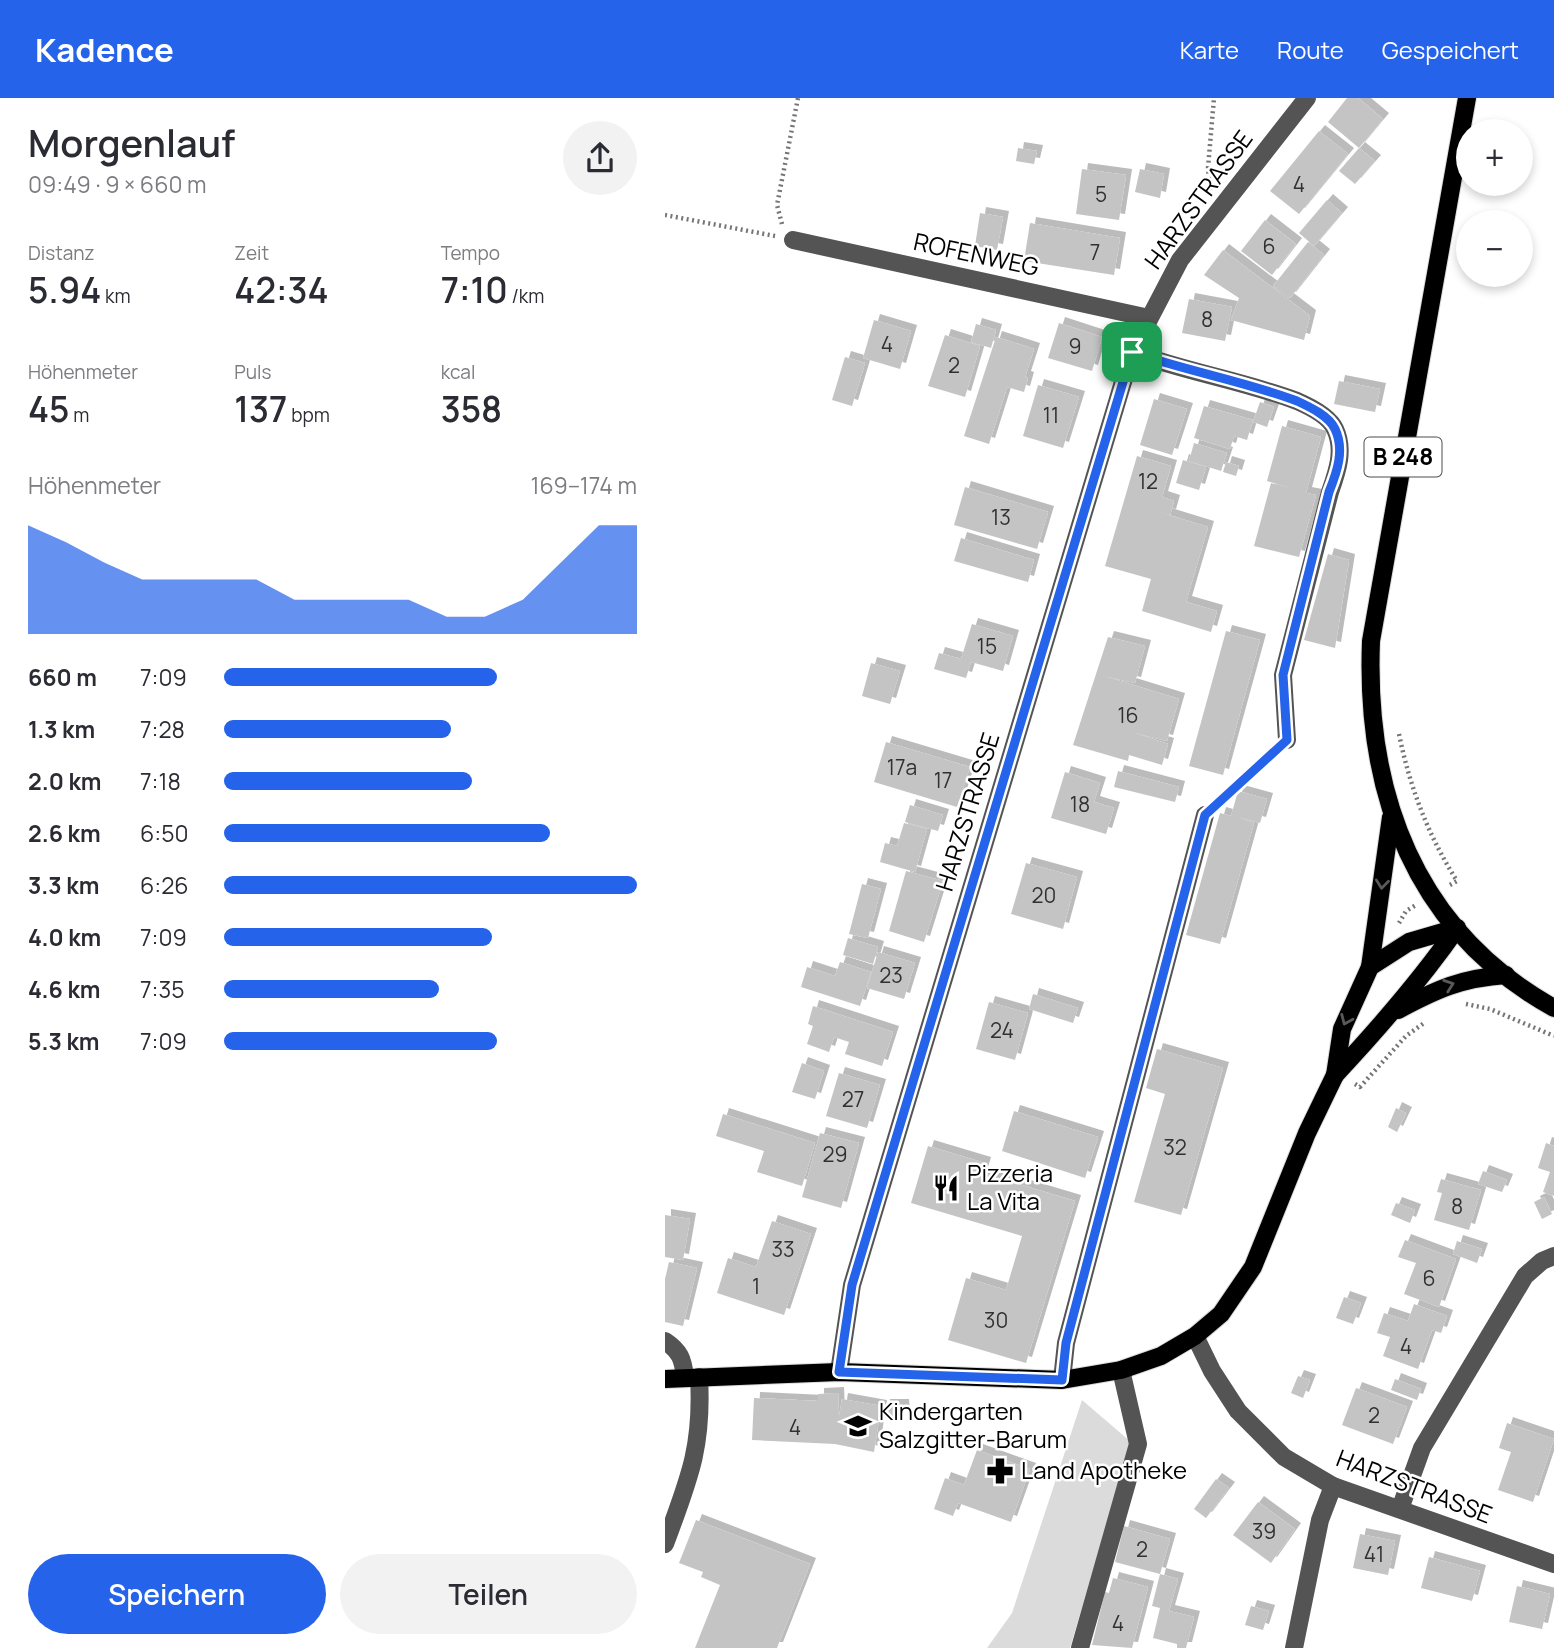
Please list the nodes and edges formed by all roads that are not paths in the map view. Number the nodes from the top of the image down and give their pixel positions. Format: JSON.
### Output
{"nodes":[{"id":1,"x":1307,"y":98,"type":"edge"},
{"id":2,"x":1467,"y":98,"type":"edge"},
{"id":3,"x":793,"y":240,"type":"road end"},
{"id":4,"x":1149,"y":318,"type":"junction"},
{"id":5,"x":1132,"y":352,"type":"junction"},
{"id":6,"x":1287,"y":740,"type":"road end"},
{"id":7,"x":1205,"y":815,"type":"road end"},
{"id":8,"x":1391,"y":817,"type":"junction"},
{"id":9,"x":1457,"y":928,"type":"junction"},
{"id":10,"x":1370,"y":967,"type":"junction"},
{"id":11,"x":1506,"y":975,"type":"junction"},
{"id":12,"x":1554,"y":1008,"type":"edge"},
{"id":13,"x":1395,"y":1011,"type":"junction"},
{"id":14,"x":1335,"y":1075,"type":"junction"},
{"id":15,"x":1554,"y":1256,"type":"edge"},
{"id":16,"x":1195,"y":1336,"type":"junction"},
{"id":17,"x":665,"y":1341,"type":"edge"},
{"id":18,"x":1121,"y":1370,"type":"junction"},
{"id":19,"x":839,"y":1372,"type":"junction"},
{"id":20,"x":692,"y":1377,"type":"junction"},
{"id":21,"x":665,"y":1378,"type":"edge"},
{"id":22,"x":1062,"y":1380,"type":"junction"},
{"id":23,"x":1333,"y":1486,"type":"junction"},
{"id":24,"x":1400,"y":1509,"type":"junction"},
{"id":25,"x":665,"y":1544,"type":"edge"},
{"id":26,"x":1554,"y":1564,"type":"edge"},
{"id":27,"x":1080,"y":1648,"type":"edge"},
{"id":28,"x":1294,"y":1648,"type":"edge"}],
"edges":[{"from":1,"to":4,"type":"street","name":"HARZSTRASSE"},
{"from":2,"to":8,"type":"main road","number":"B 248"},
{"from":3,"to":4,"type":"street","name":"ROFENWEG"},
{"from":4,"to":5,"type":"street","name":"HARZSTRASSE"},
{"from":5,"to":6,"type":"street"},
{"from":5,"to":19,"type":"street","name":"HARZSTRASSE"},
{"from":7,"to":22,"type":"street"},
{"from":8,"to":9,"type":"main road","number":"B 248"},
{"from":8,"to":10,"type":"main road","one_way":true},
{"from":9,"to":10,"type":"main road"},
{"from":9,"to":11,"type":"main road","number":"B 248"},
{"from":9,"to":13,"type":"main road"},
{"from":10,"to":14,"type":"main road","one_way":true},
{"from":11,"to":12,"type":"main road","number":"B 248"},
{"from":13,"to":11,"type":"main road","one_way":true},
{"from":13,"to":14,"type":"main road"},
{"from":14,"to":16,"type":"main road"},
{"from":15,"to":24,"type":"street"},
{"from":16,"to":18,"type":"main road"},
{"from":16,"to":23,"type":"street","name":"HARZSTRASSE"},
{"from":17,"to":20,"type":"street"},
{"from":18,"to":22,"type":"main road"},
{"from":18,"to":27,"type":"street"},
{"from":19,"to":20,"type":"main road"},
{"from":19,"to":22,"type":"main road"},
{"from":20,"to":21,"type":"main road"},
{"from":20,"to":25,"type":"street"},
{"from":23,"to":24,"type":"street","name":"HARZSTRASSE"},
{"from":23,"to":28,"type":"street"},
{"from":24,"to":26,"type":"street","name":"HARZSTRASSE"}]}
